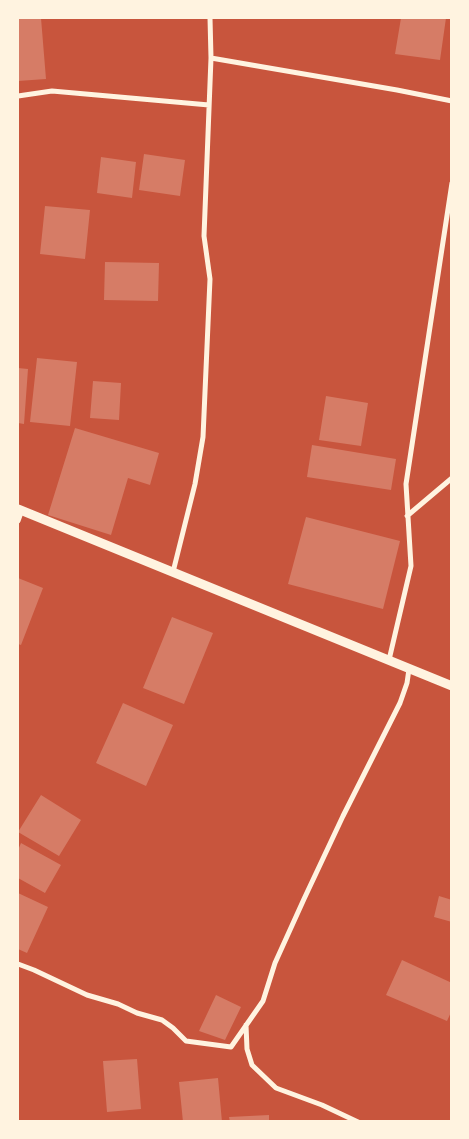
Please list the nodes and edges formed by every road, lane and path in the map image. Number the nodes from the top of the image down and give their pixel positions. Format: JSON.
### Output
{"nodes":[{"id":1,"x":210,"y":18,"type":"edge"},
{"id":2,"x":211,"y":58,"type":"junction"},
{"id":3,"x":18,"y":96,"type":"edge"},
{"id":4,"x":452,"y":101,"type":"edge"},
{"id":5,"x":209,"y":105,"type":"junction"},
{"id":6,"x":452,"y":183,"type":"edge"},
{"id":7,"x":452,"y":478,"type":"edge"},
{"id":8,"x":20,"y":509,"type":"edge"},
{"id":9,"x":407,"y":516,"type":"junction"},
{"id":10,"x":18,"y":521,"type":"edge"},
{"id":11,"x":173,"y":572,"type":"junction"},
{"id":12,"x":389,"y":660,"type":"junction"},
{"id":13,"x":409,"y":669,"type":"junction"},
{"id":14,"x":452,"y":686,"type":"edge"},
{"id":15,"x":18,"y":964,"type":"edge"},
{"id":16,"x":246,"y":1025,"type":"junction"},
{"id":17,"x":358,"y":1122,"type":"edge"}],
"edges":[{"from":1,"to":2,"type":"street"},
{"from":2,"to":4,"type":"street"},
{"from":2,"to":5,"type":"street"},
{"from":3,"to":5,"type":"street"},
{"from":5,"to":11,"type":"street"},
{"from":6,"to":9,"type":"street"},
{"from":7,"to":9,"type":"street"},
{"from":8,"to":10,"type":"street"},
{"from":8,"to":11,"type":"street"},
{"from":9,"to":12,"type":"street"},
{"from":11,"to":12,"type":"street"},
{"from":12,"to":13,"type":"street"},
{"from":13,"to":14,"type":"street"},
{"from":13,"to":16,"type":"street"},
{"from":15,"to":16,"type":"street"},
{"from":16,"to":17,"type":"street"}]}
